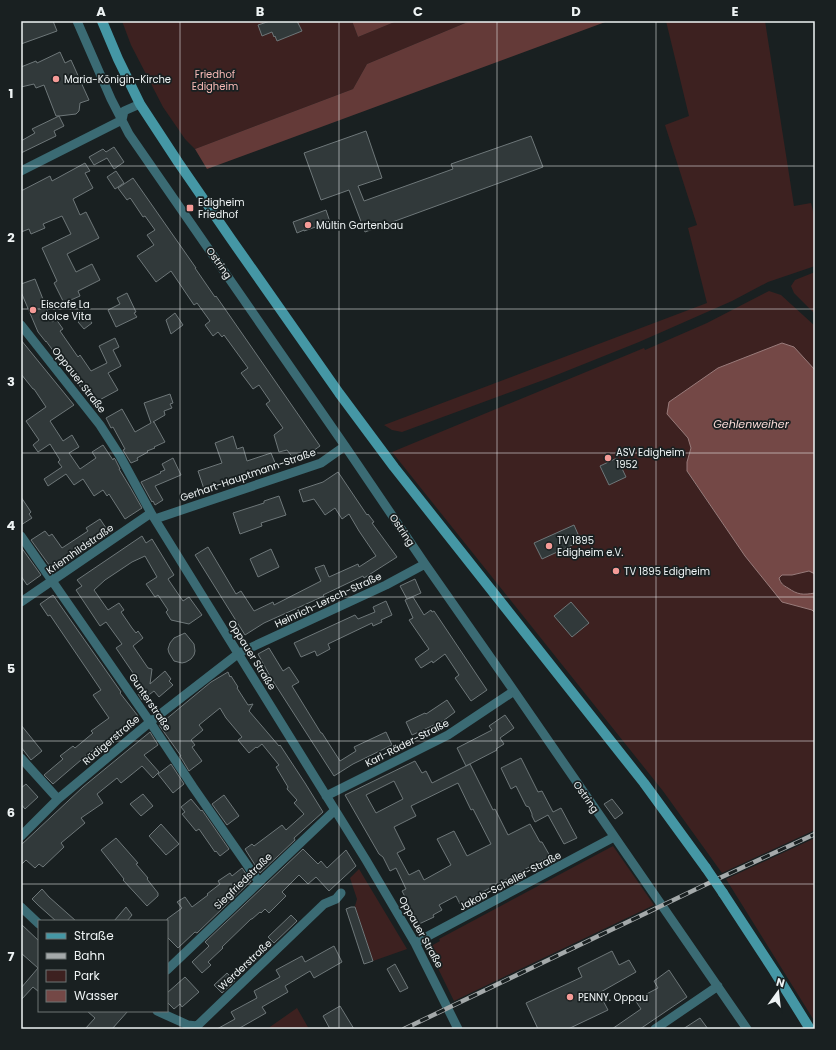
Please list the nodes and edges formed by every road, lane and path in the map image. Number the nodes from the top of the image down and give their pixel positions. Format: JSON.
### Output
{"nodes":[{"id":1,"x":77,"y":21,"type":"edge"},
{"id":2,"x":102,"y":21,"type":"edge"},
{"id":3,"x":140,"y":104,"type":"junction"},
{"id":4,"x":122,"y":120,"type":"junction"},
{"id":5,"x":21,"y":171,"type":"edge"},
{"id":6,"x":21,"y":325,"type":"edge"},
{"id":7,"x":345,"y":446,"type":"junction"},
{"id":8,"x":153,"y":516,"type":"junction"},
{"id":9,"x":21,"y":536,"type":"edge"},
{"id":10,"x":425,"y":564,"type":"junction"},
{"id":11,"x":53,"y":581,"type":"junction"},
{"id":12,"x":21,"y":602,"type":"edge"},
{"id":13,"x":239,"y":653,"type":"junction"},
{"id":14,"x":514,"y":690,"type":"junction"},
{"id":15,"x":150,"y":722,"type":"junction"},
{"id":16,"x":21,"y":758,"type":"edge"},
{"id":17,"x":326,"y":796,"type":"junction"},
{"id":18,"x":58,"y":799,"type":"junction"},
{"id":19,"x":335,"y":810,"type":"junction"},
{"id":20,"x":21,"y":836,"type":"edge"},
{"id":21,"x":614,"y":837,"type":"junction"},
{"id":22,"x":259,"y":882,"type":"junction"},
{"id":23,"x":341,"y":893,"type":"dead end"},
{"id":24,"x":21,"y":908,"type":"edge"},
{"id":25,"x":38,"y":923,"type":"edge"},
{"id":26,"x":415,"y":943,"type":"junction"},
{"id":27,"x":168,"y":969,"type":"edge"},
{"id":28,"x":718,"y":986,"type":"junction"},
{"id":29,"x":159,"y":1012,"type":"edge"},
{"id":30,"x":458,"y":1029,"type":"edge"},
{"id":31,"x":655,"y":1029,"type":"edge"},
{"id":32,"x":747,"y":1029,"type":"edge"},
{"id":33,"x":810,"y":1029,"type":"edge"}],
"edges":[{"from":1,"to":4,"type":"street","name":"Ostring"},
{"from":2,"to":3,"type":"street"},
{"from":3,"to":4,"type":"street"},
{"from":3,"to":33,"type":"street","bridge":true},
{"from":4,"to":5,"type":"street"},
{"from":4,"to":7,"type":"street","name":"Ostring"},
{"from":6,"to":8,"type":"street","name":"Oppauer Straße"},
{"from":7,"to":8,"type":"street","name":"Gerhart-Hauptmann-Straße"},
{"from":7,"to":10,"type":"street","name":"Ostring"},
{"from":8,"to":11,"type":"street","name":"Kriemhildstraße"},
{"from":8,"to":13,"type":"street","name":"Oppauer Straße"},
{"from":9,"to":11,"type":"street","name":"Gunterstraße"},
{"from":10,"to":13,"type":"street","name":"Heinrich-Lersch-Straße"},
{"from":10,"to":14,"type":"street","name":"Ostring"},
{"from":11,"to":12,"type":"street","name":"Kriemhildstraße"},
{"from":11,"to":15,"type":"street","name":"Gunterstraße"},
{"from":13,"to":15,"type":"street","name":"Rüdigerstraße"},
{"from":13,"to":17,"type":"street","name":"Oppauer Straße"},
{"from":14,"to":17,"type":"street","name":"Karl-Räder-Straße"},
{"from":14,"to":21,"type":"street","name":"Ostring"},
{"from":15,"to":18,"type":"street","name":"Rüdigerstraße"},
{"from":15,"to":22,"type":"street","name":"Gunterstraße"},
{"from":16,"to":18,"type":"street"},
{"from":17,"to":19,"type":"street","name":"Oppauer Straße"},
{"from":18,"to":20,"type":"street","name":"Rüdigerstraße"},
{"from":19,"to":22,"type":"street","name":"Siegfriedstraße"},
{"from":19,"to":26,"type":"street","name":"Oppauer Straße"},
{"from":21,"to":26,"type":"street","name":"Jakob-Scheller-Straße"},
{"from":21,"to":28,"type":"street","name":"Ostring"},
{"from":22,"to":27,"type":"street","name":"Siegfriedstraße"},
{"from":23,"to":29,"type":"street","name":"Werderstraße"},
{"from":24,"to":25,"type":"street"},
{"from":26,"to":30,"type":"street","name":"Oppauer Straße"},
{"from":28,"to":31,"type":"street"},
{"from":28,"to":32,"type":"street","name":"Ostring"}]}
